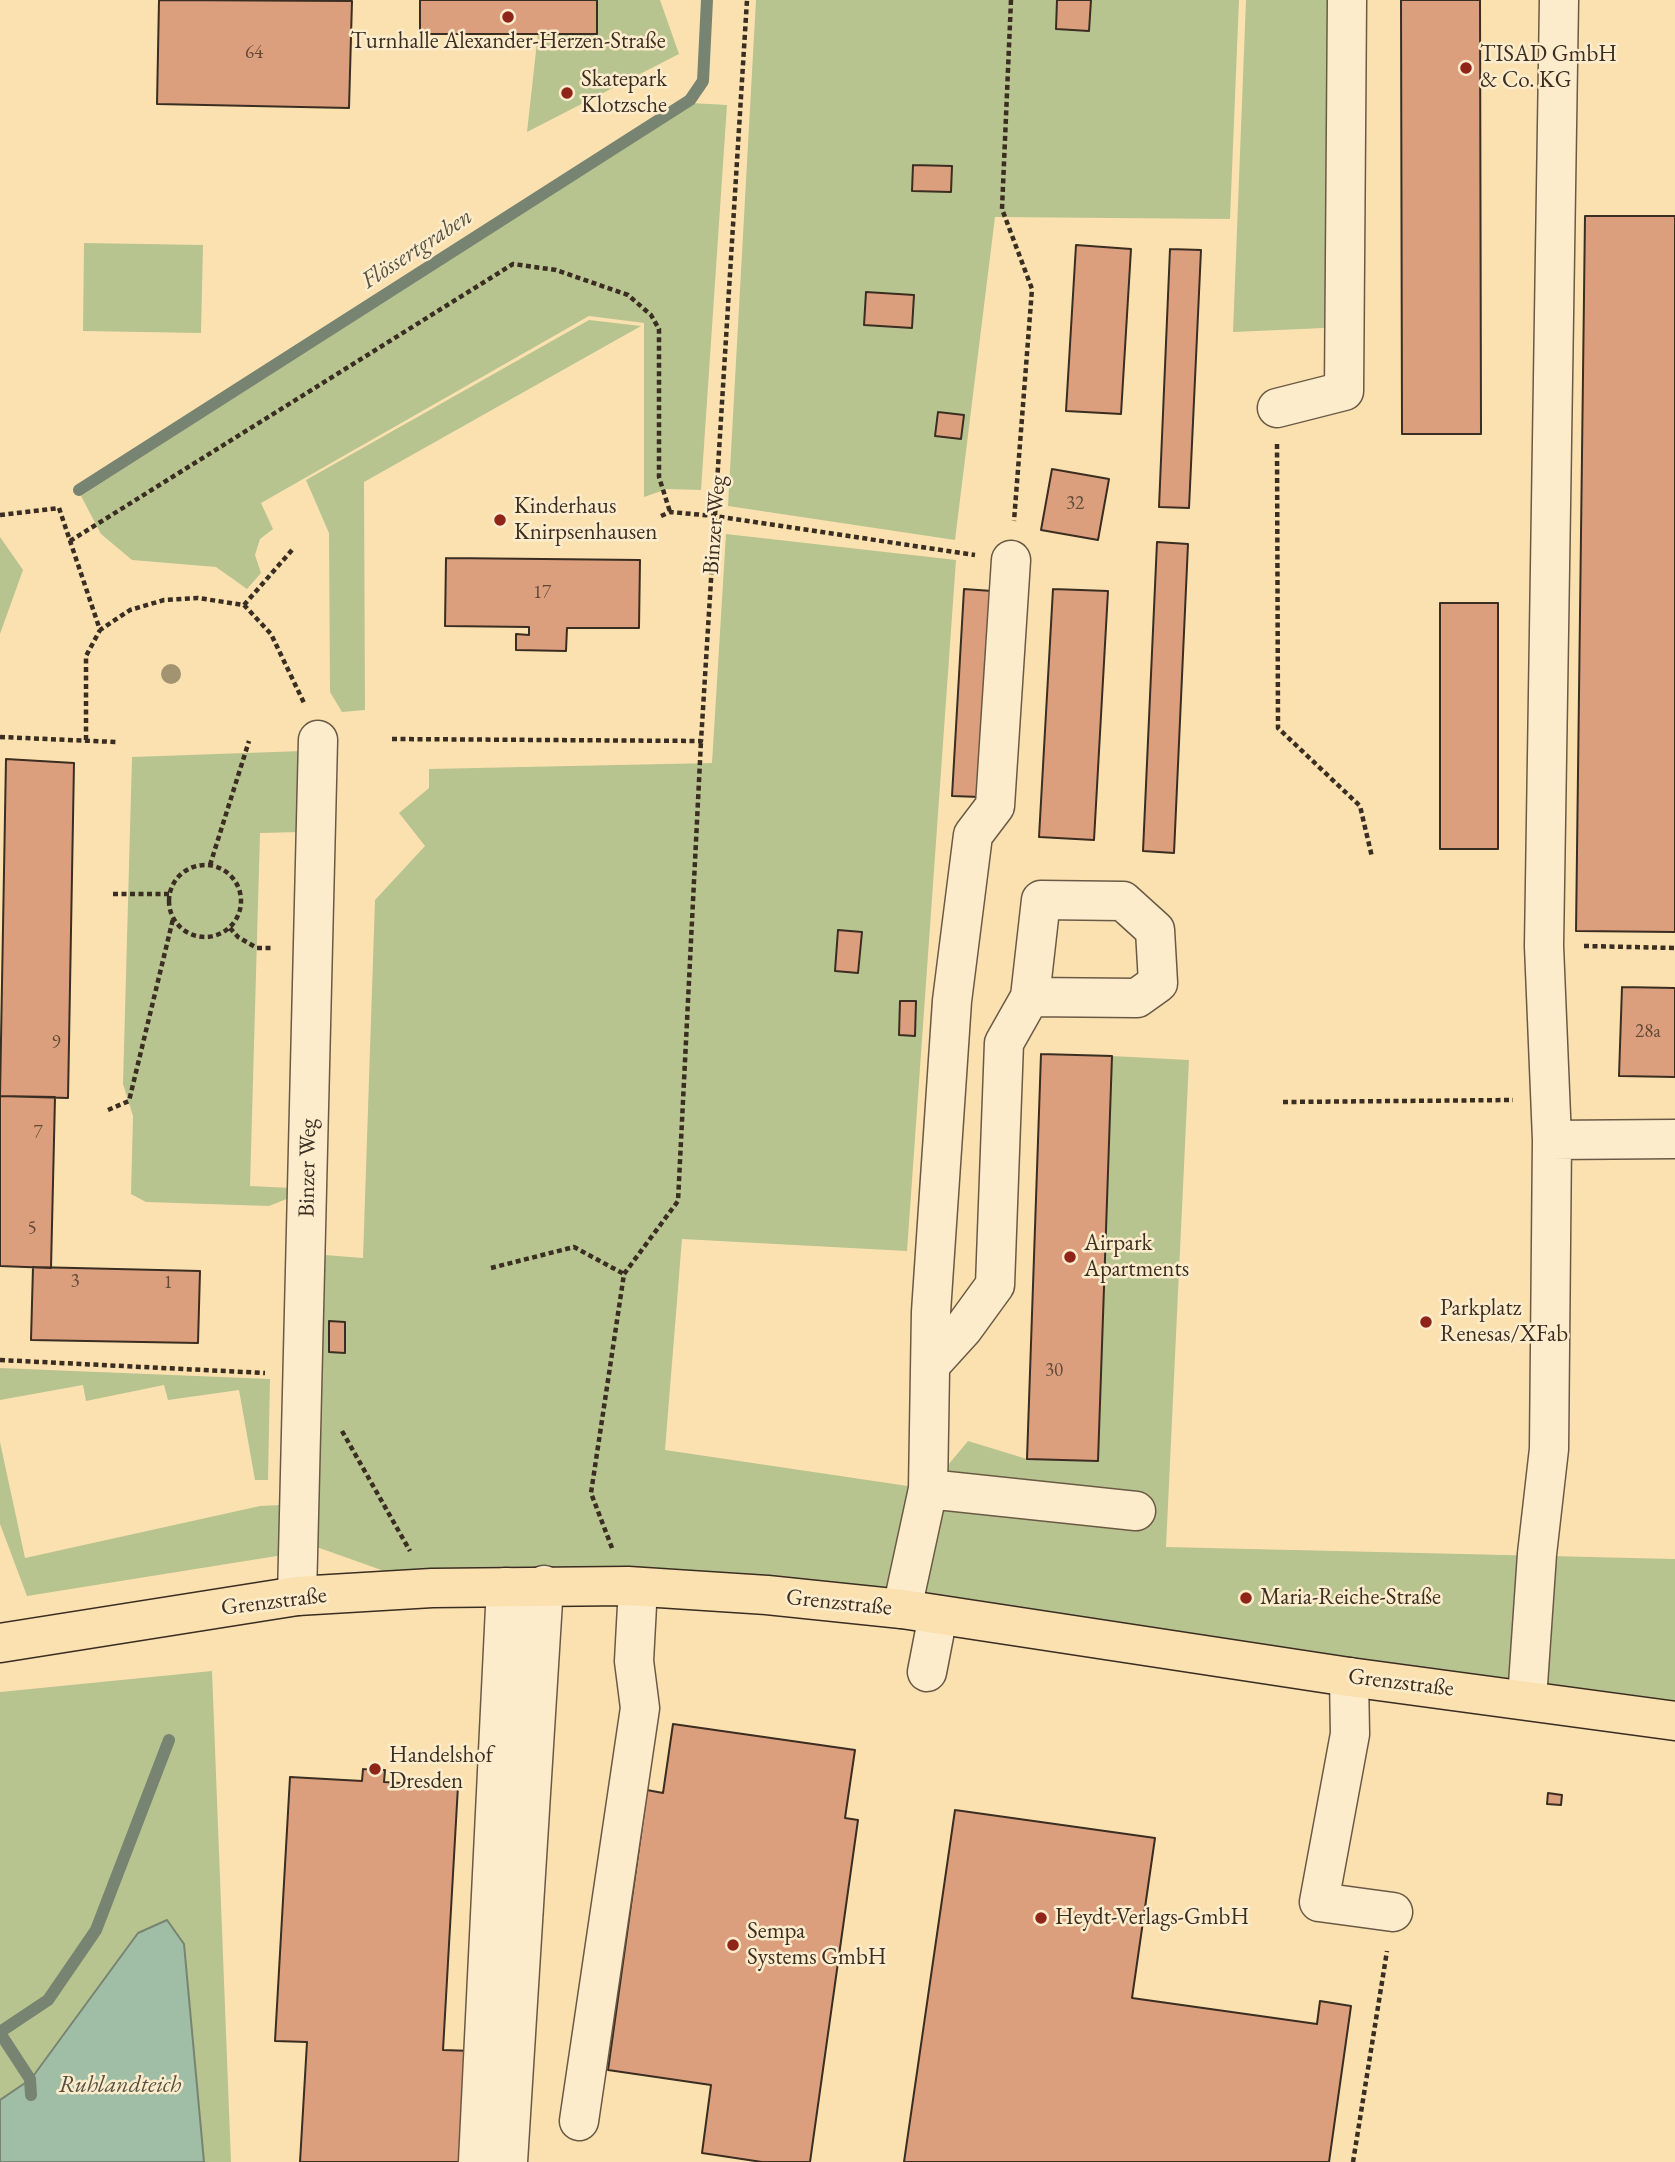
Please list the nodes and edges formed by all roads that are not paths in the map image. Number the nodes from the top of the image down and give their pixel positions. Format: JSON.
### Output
{"nodes":[{"id":1,"x":1347,"y":0,"type":"edge"},
{"id":2,"x":1559,"y":0,"type":"edge"},
{"id":3,"x":1277,"y":408,"type":"road end"},
{"id":4,"x":1011,"y":560,"type":"road end"},
{"id":5,"x":318,"y":740,"type":"road end"},
{"id":6,"x":1030,"y":997,"type":"dead end"},
{"id":7,"x":1675,"y":1139,"type":"edge"},
{"id":8,"x":1552,"y":1140,"type":"junction"},
{"id":9,"x":933,"y":1362,"type":"junction"},
{"id":10,"x":928,"y":1489,"type":"junction"},
{"id":11,"x":1136,"y":1511,"type":"dead end"},
{"id":12,"x":544,"y":1586,"type":"junction"},
{"id":13,"x":506,"y":1587,"type":"junction"},
{"id":14,"x":633,"y":1587,"type":"junction"},
{"id":15,"x":298,"y":1596,"type":"junction"},
{"id":16,"x":920,"y":1612,"type":"junction"},
{"id":17,"x":0,"y":1643,"type":"edge"},
{"id":18,"x":927,"y":1672,"type":"dead end"},
{"id":19,"x":1349,"y":1677,"type":"junction"},
{"id":20,"x":1527,"y":1699,"type":"junction"},
{"id":21,"x":1675,"y":1721,"type":"edge"},
{"id":22,"x":1393,"y":1912,"type":"road end"},
{"id":23,"x":579,"y":2121,"type":"dead end"},
{"id":24,"x":478,"y":2162,"type":"edge"},
{"id":25,"x":508,"y":2162,"type":"edge"}],
"edges":[{"from":1,"to":3,"type":"street"},
{"from":2,"to":8,"type":"street"},
{"from":4,"to":9,"type":"street"},
{"from":5,"to":15,"type":"street","name":"Binzer Weg"},
{"from":6,"to":9,"type":"street"},
{"from":7,"to":8,"type":"street"},
{"from":8,"to":20,"type":"street"},
{"from":9,"to":10,"type":"street"},
{"from":10,"to":11,"type":"street"},
{"from":10,"to":16,"type":"street"},
{"from":12,"to":13,"type":"main road","name":"Grenzstraße"},
{"from":12,"to":14,"type":"main road","name":"Grenzstraße"},
{"from":12,"to":25,"type":"street"},
{"from":13,"to":15,"type":"main road","name":"Grenzstraße"},
{"from":13,"to":24,"type":"street"},
{"from":14,"to":16,"type":"main road","name":"Grenzstraße"},
{"from":14,"to":23,"type":"street"},
{"from":15,"to":17,"type":"main road","name":"Grenzstraße"},
{"from":16,"to":18,"type":"street"},
{"from":16,"to":19,"type":"main road","name":"Grenzstraße"},
{"from":19,"to":20,"type":"main road","name":"Grenzstraße"},
{"from":19,"to":22,"type":"street"},
{"from":20,"to":21,"type":"main road","name":"Grenzstraße"}]}
